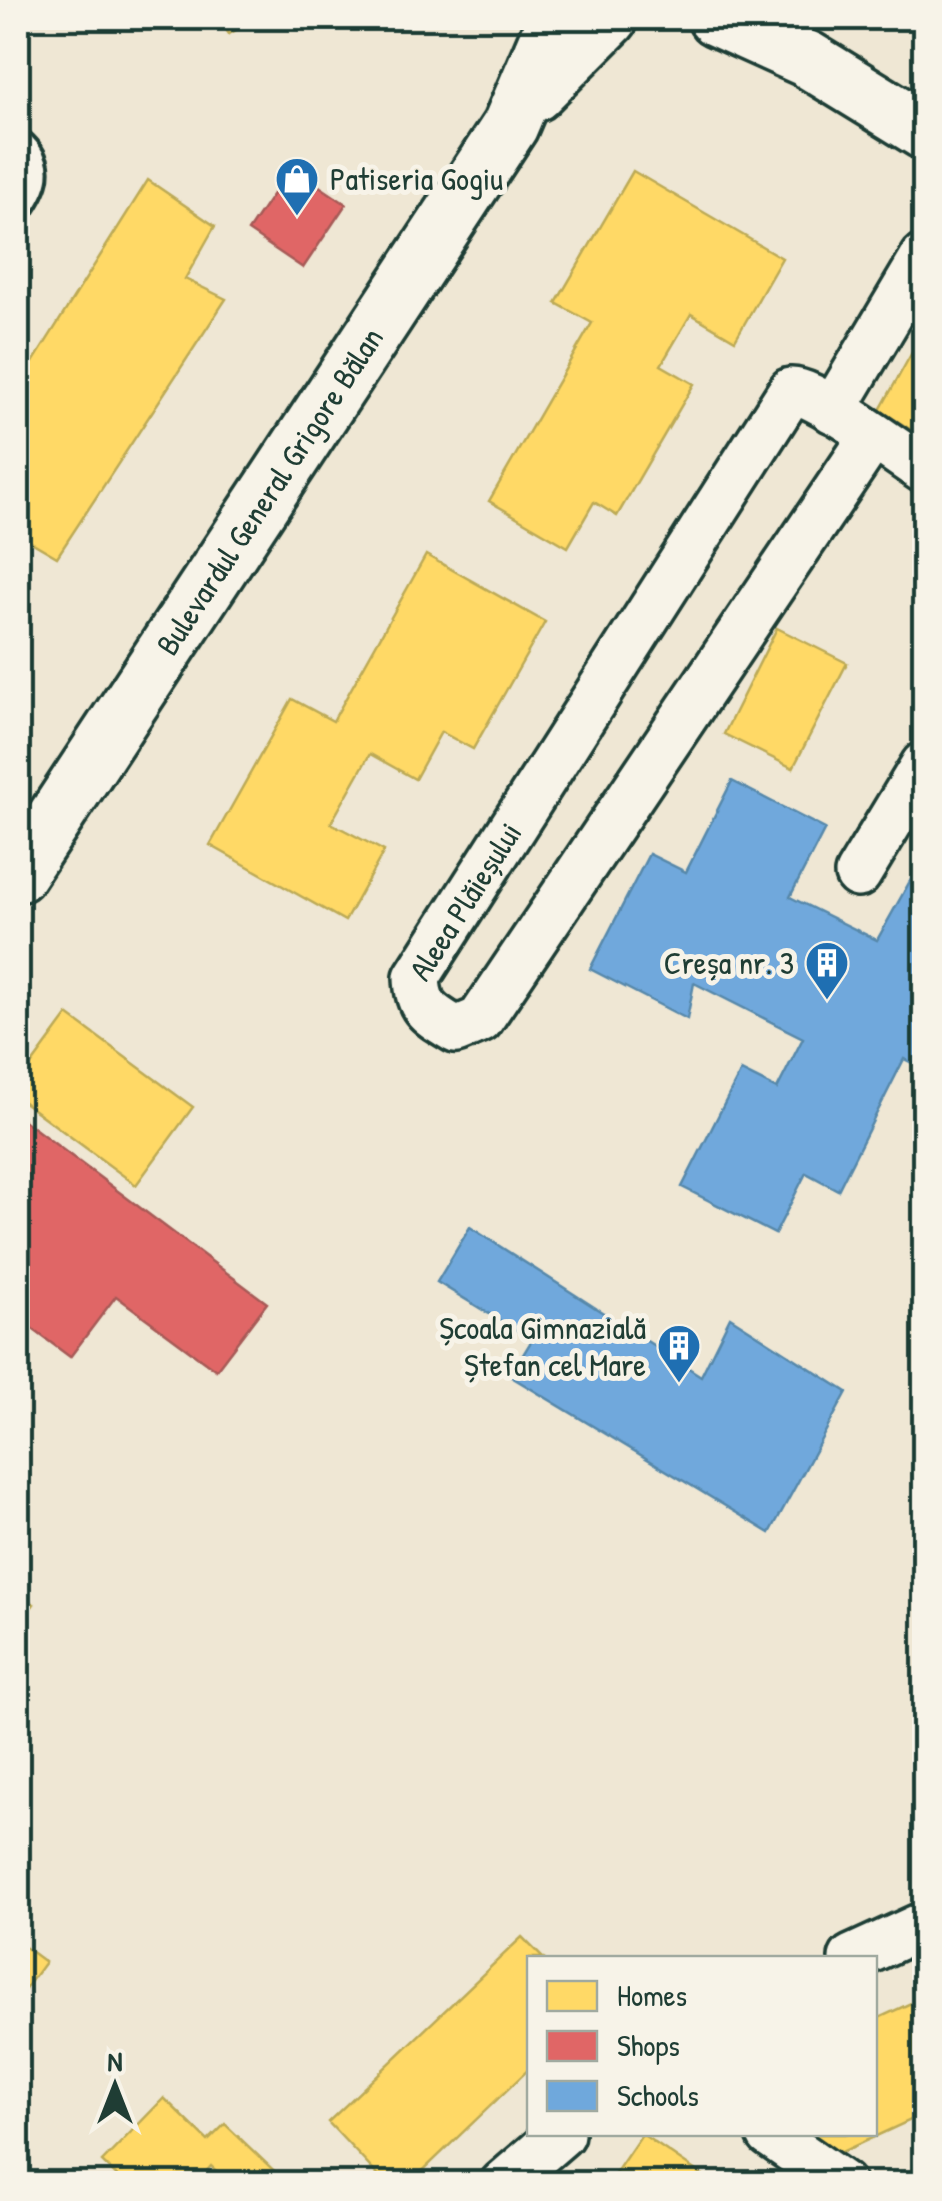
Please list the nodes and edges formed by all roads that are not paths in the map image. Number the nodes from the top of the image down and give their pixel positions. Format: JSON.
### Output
{"nodes":[{"id":1,"x":556,"y":18,"type":"edge"},
{"id":2,"x":610,"y":18,"type":"edge"},
{"id":3,"x":716,"y":18,"type":"edge"},
{"id":4,"x":761,"y":18,"type":"edge"},
{"id":5,"x":807,"y":58,"type":"junction"},
{"id":6,"x":519,"y":110,"type":"junction"},
{"id":7,"x":924,"y":131,"type":"edge"},
{"id":8,"x":18,"y":140,"type":"edge"},
{"id":9,"x":18,"y":213,"type":"edge"},
{"id":10,"x":924,"y":257,"type":"edge"},
{"id":11,"x":833,"y":410,"type":"junction"},
{"id":12,"x":872,"y":436,"type":"junction"},
{"id":13,"x":924,"y":470,"type":"edge"},
{"id":14,"x":924,"y":766,"type":"edge"},
{"id":15,"x":18,"y":874,"type":"edge"},
{"id":16,"x":858,"y":874,"type":"dead end"},
{"id":17,"x":924,"y":1925,"type":"edge"},
{"id":18,"x":856,"y":1956,"type":"edge"},
{"id":19,"x":559,"y":2136,"type":"edge"},
{"id":20,"x":773,"y":2136,"type":"edge"},
{"id":21,"x":503,"y":2184,"type":"edge"},
{"id":22,"x":842,"y":2184,"type":"edge"}],
"edges":[{"from":1,"to":6,"type":"street","name":"Bulevardul General Grigore Bălan"},
{"from":2,"to":6,"type":"street","name":"Bulevardul General Grigore Bălan"},
{"from":3,"to":5,"type":"street"},
{"from":4,"to":5,"type":"street"},
{"from":5,"to":7,"type":"street"},
{"from":6,"to":15,"type":"street","name":"Bulevardul General Grigore Bălan"},
{"from":8,"to":9,"type":"lane"},
{"from":10,"to":11,"type":"street"},
{"from":11,"to":12,"type":"street","name":"Aleea Plăieșului"},
{"from":11,"to":12,"type":"street","name":"Aleea Plăieșului"},
{"from":12,"to":13,"type":"street","name":"Aleea Plăieșului"},
{"from":14,"to":16,"type":"street"},
{"from":17,"to":18,"type":"street"},
{"from":19,"to":21,"type":"street"},
{"from":20,"to":22,"type":"street"}]}
